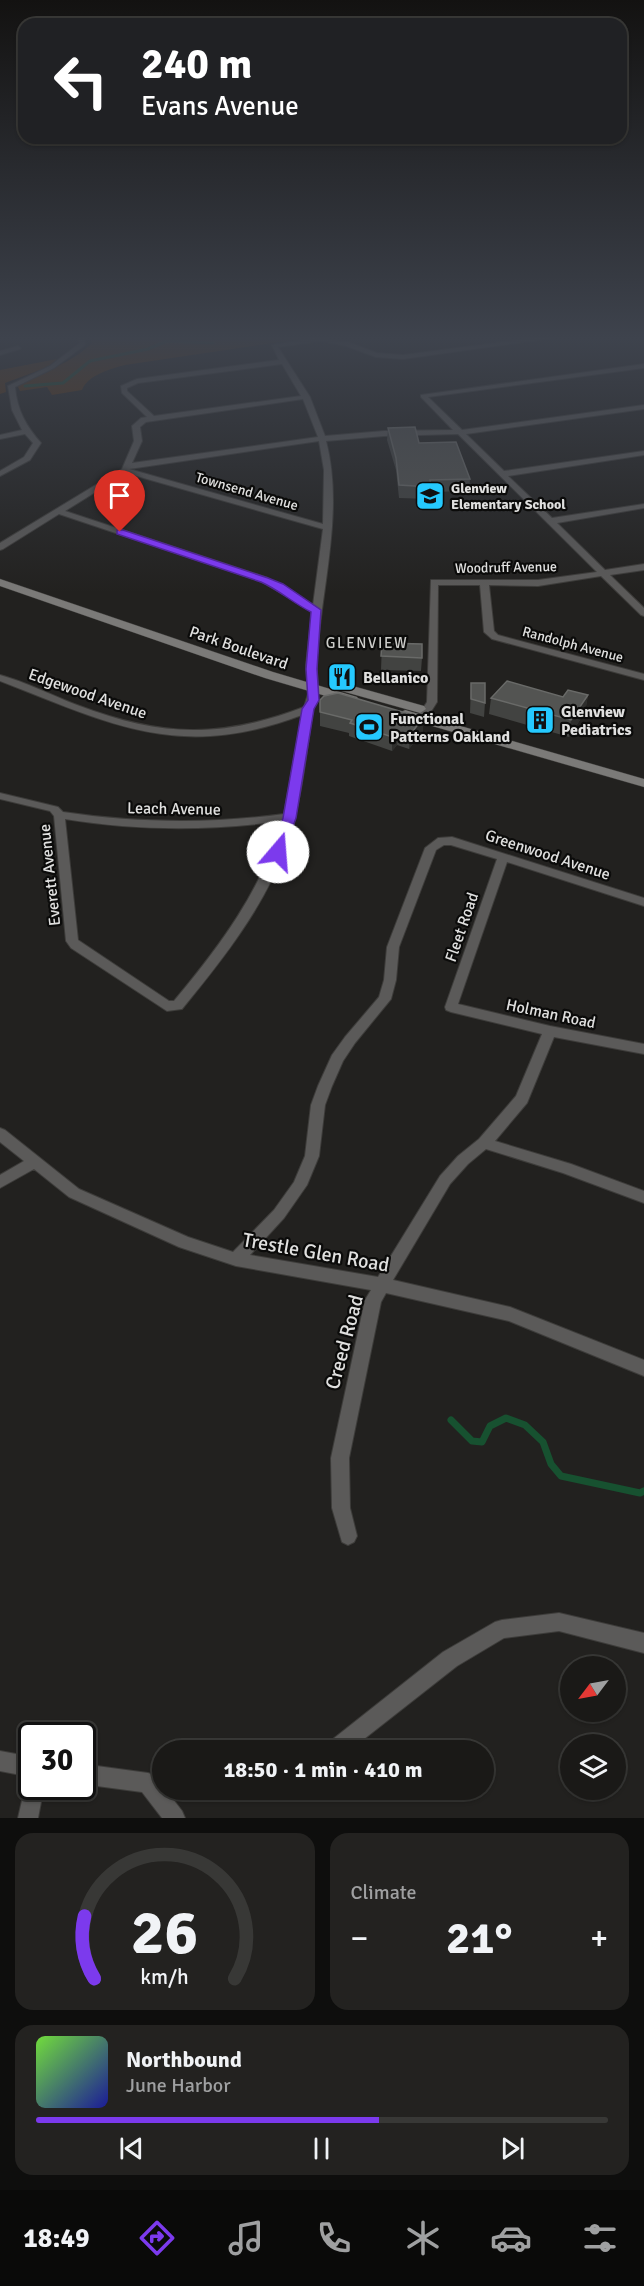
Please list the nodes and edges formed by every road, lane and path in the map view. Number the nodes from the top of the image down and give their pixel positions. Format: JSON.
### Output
{"nodes":[{"id":1,"x":21,"y":423,"type":"edge"},
{"id":2,"x":141,"y":423,"type":"edge"},
{"id":3,"x":316,"y":423,"type":"edge"},
{"id":4,"x":451,"y":423,"type":"edge"},
{"id":5,"x":534,"y":423,"type":"edge"},
{"id":6,"x":26,"y":432,"type":"junction"},
{"id":7,"x":460,"y":432,"type":"junction"},
{"id":8,"x":0,"y":436,"type":"edge"},
{"id":9,"x":322,"y":438,"type":"junction"},
{"id":10,"x":644,"y":453,"type":"edge"},
{"id":11,"x":127,"y":468,"type":"junction"},
{"id":12,"x":0,"y":474,"type":"edge"},
{"id":13,"x":504,"y":474,"type":"junction"},
{"id":14,"x":644,"y":506,"type":"edge"},
{"id":15,"x":58,"y":512,"type":"junction"},
{"id":16,"x":551,"y":521,"type":"junction"},
{"id":17,"x":327,"y":528,"type":"junction"},
{"id":18,"x":0,"y":546,"type":"edge"},
{"id":19,"x":644,"y":567,"type":"edge"},
{"id":20,"x":0,"y":574,"type":"edge"},
{"id":21,"x":605,"y":574,"type":"junction"},
{"id":22,"x":0,"y":582,"type":"edge"},
{"id":23,"x":483,"y":583,"type":"junction"},
{"id":24,"x":316,"y":610,"type":"junction"},
{"id":25,"x":644,"y":613,"type":"edge"},
{"id":26,"x":644,"y":677,"type":"edge"},
{"id":27,"x":0,"y":678,"type":"edge"},
{"id":28,"x":313,"y":684,"type":"junction"},
{"id":29,"x":308,"y":709,"type":"junction"},
{"id":30,"x":424,"y":715,"type":"junction"},
{"id":31,"x":644,"y":773,"type":"edge"},
{"id":32,"x":644,"y":783,"type":"edge"},
{"id":33,"x":0,"y":796,"type":"edge"},
{"id":34,"x":59,"y":815,"type":"junction"},
{"id":35,"x":289,"y":818,"type":"junction"},
{"id":36,"x":503,"y":857,"type":"junction"},
{"id":37,"x":644,"y":902,"type":"edge"},
{"id":38,"x":451,"y":1007,"type":"joint"},
{"id":39,"x":550,"y":1031,"type":"junction"},
{"id":40,"x":644,"y":1048,"type":"edge"},
{"id":41,"x":0,"y":1134,"type":"edge"},
{"id":42,"x":484,"y":1143,"type":"junction"},
{"id":43,"x":33,"y":1163,"type":"junction"},
{"id":44,"x":0,"y":1182,"type":"edge"},
{"id":45,"x":644,"y":1197,"type":"edge"},
{"id":46,"x":236,"y":1259,"type":"junction"},
{"id":47,"x":383,"y":1285,"type":"junction"},
{"id":48,"x":644,"y":1368,"type":"edge"},
{"id":49,"x":348,"y":1536,"type":"dead end"},
{"id":50,"x":644,"y":1643,"type":"edge"},
{"id":51,"x":348,"y":1740,"type":"edge"},
{"id":52,"x":0,"y":1761,"type":"edge"},
{"id":53,"x":18,"y":1764,"type":"edge"},
{"id":54,"x":96,"y":1776,"type":"edge"},
{"id":55,"x":152,"y":1783,"type":"edge"},
{"id":56,"x":31,"y":1800,"type":"edge"},
{"id":57,"x":165,"y":1800,"type":"edge"},
{"id":58,"x":28,"y":1818,"type":"edge"},
{"id":59,"x":175,"y":1818,"type":"edge"}],
"edges":[{"from":1,"to":6,"type":"street"},
{"from":2,"to":11,"type":"street"},
{"from":3,"to":9,"type":"street"},
{"from":4,"to":7,"type":"street"},
{"from":5,"to":7,"type":"street"},
{"from":6,"to":8,"type":"street"},
{"from":6,"to":12,"type":"street"},
{"from":7,"to":9,"type":"street"},
{"from":7,"to":13,"type":"street"},
{"from":9,"to":11,"type":"street"},
{"from":9,"to":17,"type":"street"},
{"from":10,"to":13,"type":"street"},
{"from":11,"to":15,"type":"street"},
{"from":11,"to":17,"type":"street","name":"Townsend Avenue"},
{"from":13,"to":16,"type":"street"},
{"from":14,"to":16,"type":"street"},
{"from":15,"to":18,"type":"street"},
{"from":15,"to":24,"type":"street"},
{"from":16,"to":21,"type":"street"},
{"from":17,"to":24,"type":"street"},
{"from":19,"to":21,"type":"street","name":"Woodruff Avenue"},
{"from":20,"to":28,"type":"main road","name":"Park Boulevard"},
{"from":21,"to":23,"type":"street","name":"Woodruff Avenue"},
{"from":21,"to":25,"type":"street"},
{"from":22,"to":28,"type":"main road","name":"Park Boulevard"},
{"from":23,"to":26,"type":"street","name":"Randolph Avenue"},
{"from":23,"to":30,"type":"street","name":"Woodruff Avenue"},
{"from":24,"to":28,"type":"street"},
{"from":27,"to":29,"type":"street","name":"Edgewood Avenue"},
{"from":28,"to":29,"type":"street"},
{"from":28,"to":30,"type":"main road","name":"Park Boulevard"},
{"from":29,"to":35,"type":"street"},
{"from":30,"to":31,"type":"main road","name":"Park Boulevard"},
{"from":30,"to":32,"type":"main road","name":"Park Boulevard"},
{"from":33,"to":34,"type":"street","name":"Everett Avenue"},
{"from":34,"to":35,"type":"street","name":"Leach Avenue"},
{"from":34,"to":35,"type":"street","name":"Everett Avenue"},
{"from":36,"to":37,"type":"street","name":"Greenwood Avenue"},
{"from":36,"to":38,"type":"street","name":"Fleet Road"},
{"from":36,"to":46,"type":"street","name":"Greenwood Avenue"},
{"from":38,"to":39,"type":"street","name":"Holman Road"},
{"from":39,"to":40,"type":"street","name":"Holman Road"},
{"from":39,"to":42,"type":"street","name":"Creed Road"},
{"from":41,"to":43,"type":"street","name":"Trestle Glen Road"},
{"from":42,"to":45,"type":"street"},
{"from":42,"to":47,"type":"street","name":"Creed Road"},
{"from":43,"to":44,"type":"street"},
{"from":43,"to":46,"type":"street","name":"Trestle Glen Road"},
{"from":46,"to":47,"type":"street","name":"Trestle Glen Road"},
{"from":47,"to":48,"type":"street","name":"Trestle Glen Road"},
{"from":47,"to":49,"type":"street","name":"Creed Road"},
{"from":50,"to":51,"type":"street"},
{"from":52,"to":53,"type":"street"},
{"from":54,"to":55,"type":"street"},
{"from":56,"to":58,"type":"street"},
{"from":57,"to":59,"type":"street"}]}
